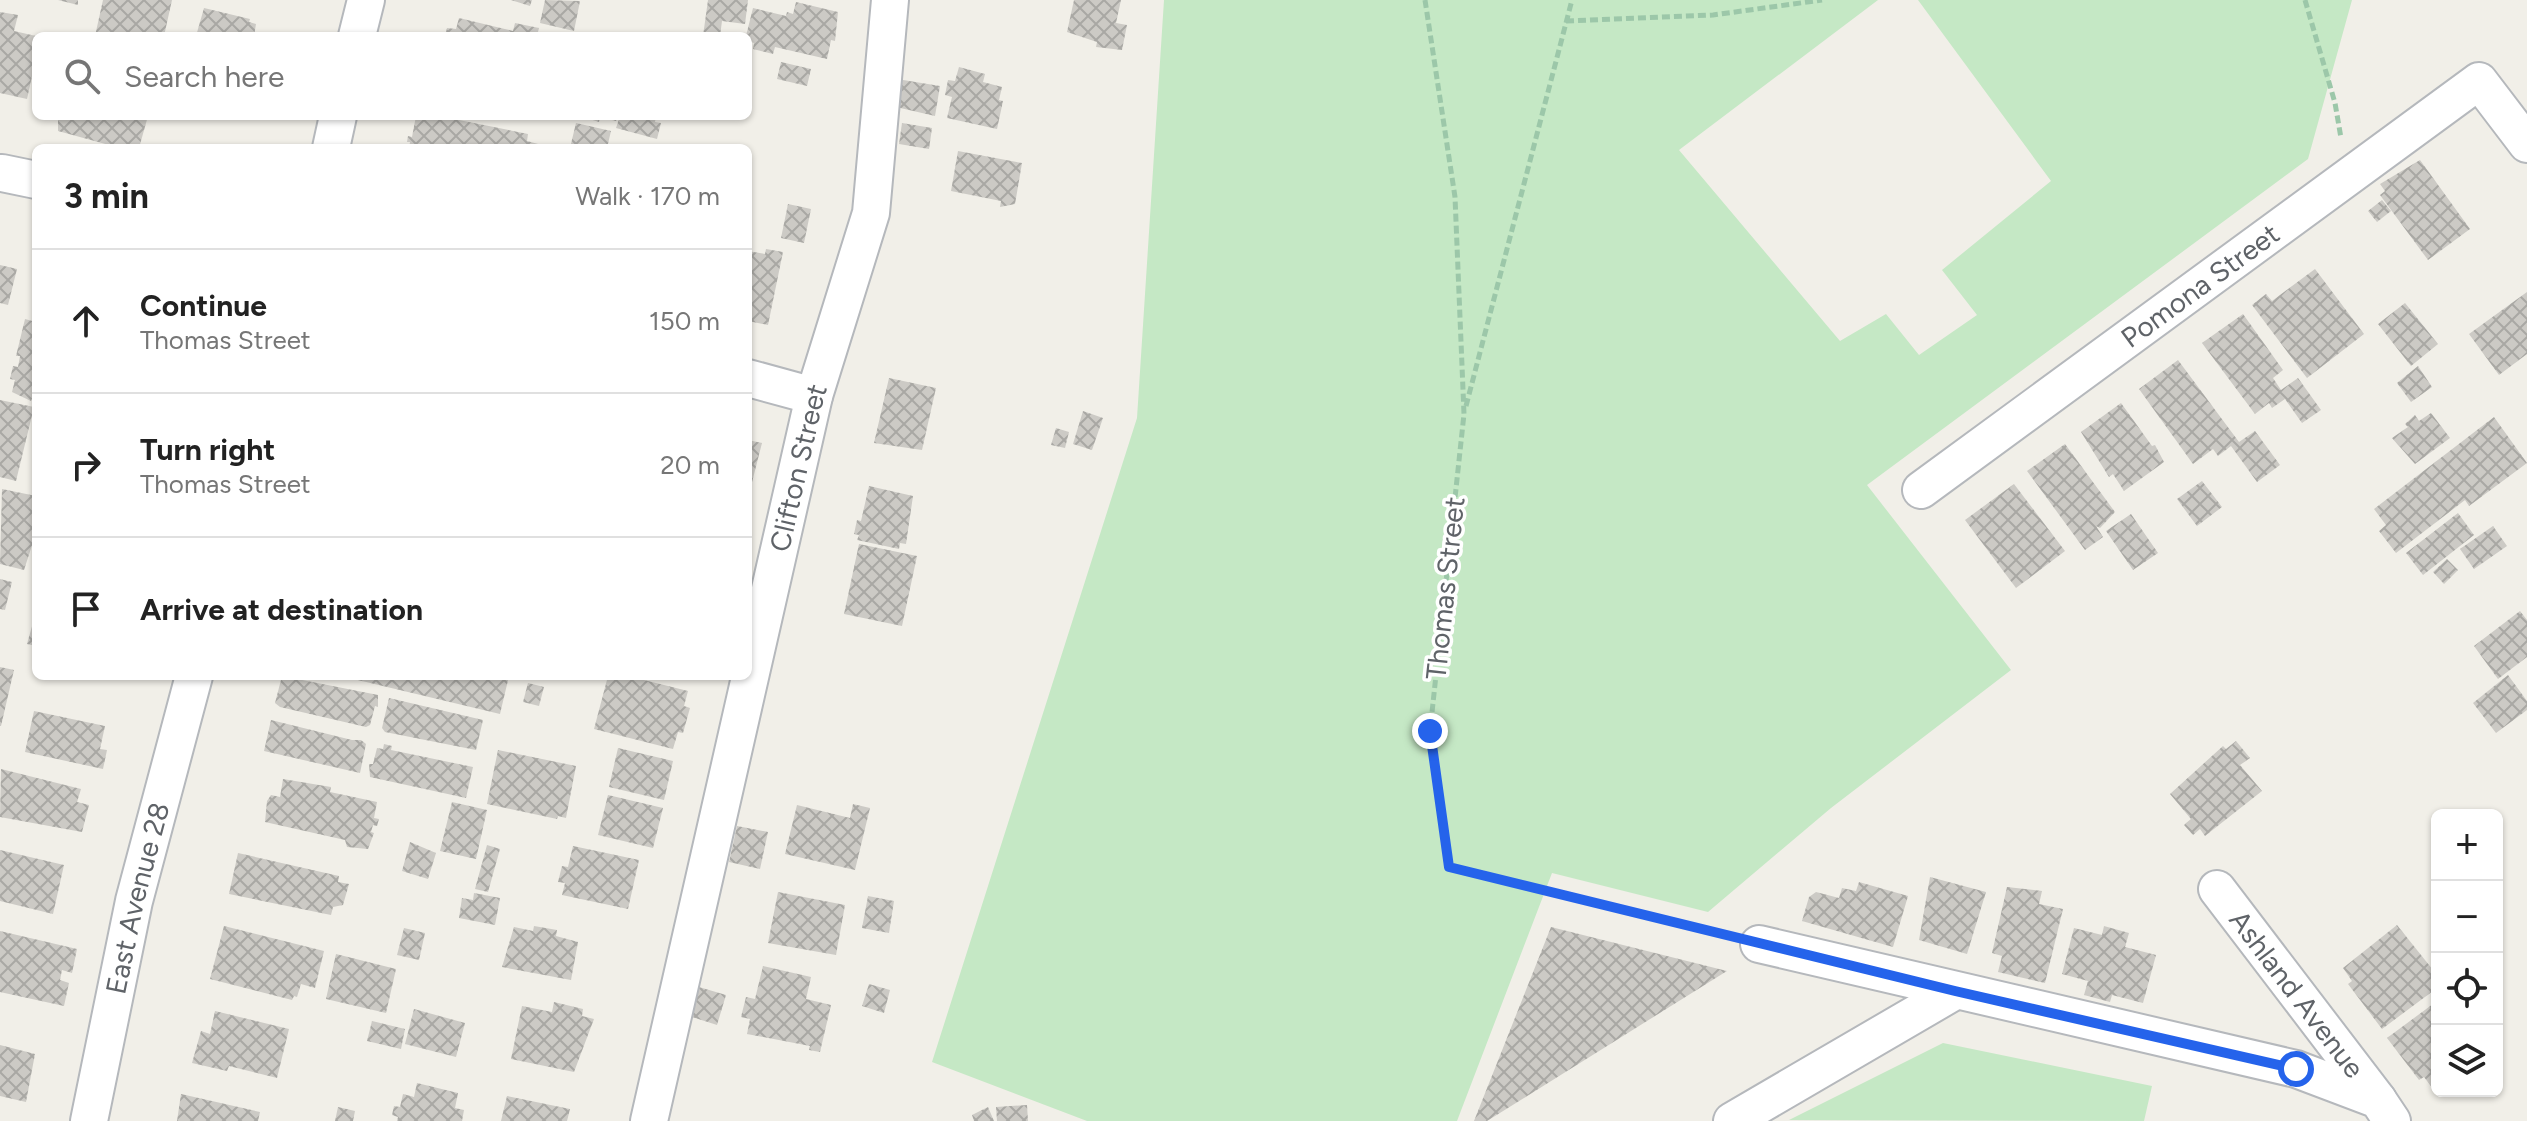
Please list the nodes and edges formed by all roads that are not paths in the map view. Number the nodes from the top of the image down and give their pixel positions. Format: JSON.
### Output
{"nodes":[{"id":1,"x":366,"y":0,"type":"edge"},
{"id":2,"x":890,"y":0,"type":"edge"},
{"id":3,"x":358,"y":32,"type":"edge"},
{"id":4,"x":337,"y":120,"type":"edge"},
{"id":5,"x":332,"y":144,"type":"edge"},
{"id":6,"x":2527,"y":144,"type":"edge"},
{"id":7,"x":752,"y":379,"type":"edge"},
{"id":8,"x":814,"y":396,"type":"junction"},
{"id":9,"x":1921,"y":490,"type":"dead end"},
{"id":10,"x":752,"y":668,"type":"edge"},
{"id":11,"x":193,"y":680,"type":"edge"},
{"id":12,"x":749,"y":680,"type":"edge"},
{"id":13,"x":2217,"y":889,"type":"dead end"},
{"id":14,"x":1759,"y":944,"type":"road end"},
{"id":15,"x":1955,"y":991,"type":"junction"},
{"id":16,"x":2385,"y":1110,"type":"edge"},
{"id":17,"x":89,"y":1121,"type":"edge"},
{"id":18,"x":649,"y":1121,"type":"edge"},
{"id":19,"x":1732,"y":1121,"type":"edge"}],
"edges":[{"from":1,"to":3,"type":"street"},
{"from":2,"to":8,"type":"street","name":"Clifton Street"},
{"from":4,"to":5,"type":"street"},
{"from":6,"to":9,"type":"street","name":"Pomona Street"},
{"from":7,"to":8,"type":"street"},
{"from":8,"to":10,"type":"street","name":"Clifton Street"},
{"from":11,"to":17,"type":"street","name":"East Avenue 28"},
{"from":12,"to":18,"type":"street","name":"Clifton Street"},
{"from":13,"to":16,"type":"street","name":"Ashland Avenue"},
{"from":14,"to":15,"type":"street"},
{"from":15,"to":16,"type":"street"},
{"from":15,"to":19,"type":"street"}]}
